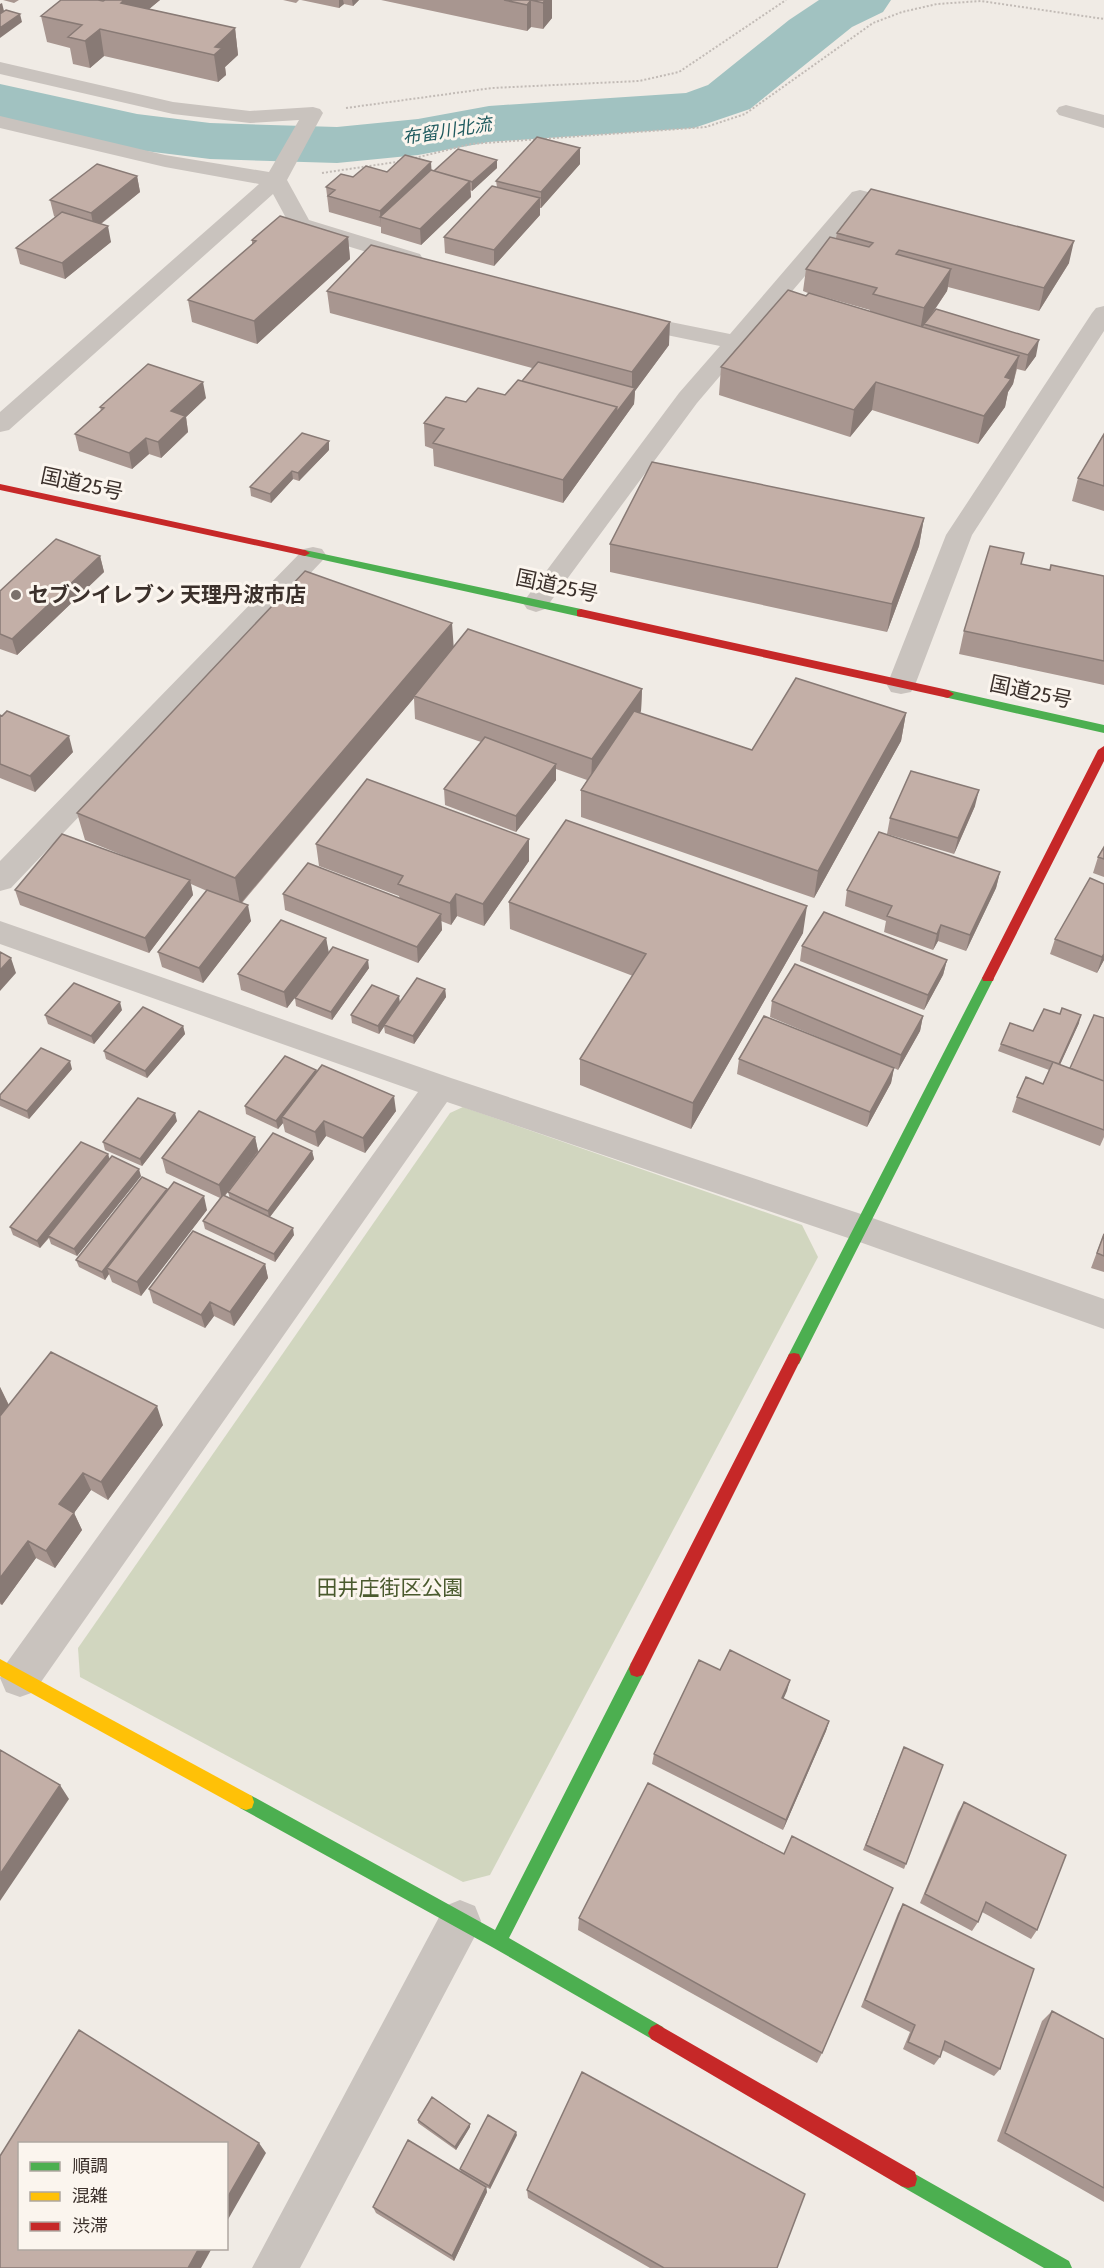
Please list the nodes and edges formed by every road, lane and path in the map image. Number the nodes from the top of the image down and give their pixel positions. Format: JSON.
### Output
{"nodes":[{"id":1,"x":786,"y":0,"type":"edge"},
{"id":2,"x":1104,"y":19,"type":"edge"},
{"id":3,"x":0,"y":68,"type":"edge"},
{"id":4,"x":1066,"y":111,"type":"dead end"},
{"id":5,"x":311,"y":117,"type":"junction"},
{"id":6,"x":0,"y":122,"type":"edge"},
{"id":7,"x":1104,"y":122,"type":"edge"},
{"id":8,"x":280,"y":173,"type":"junction"},
{"id":9,"x":860,"y":197,"type":"dead end"},
{"id":10,"x":436,"y":267,"type":"edge"},
{"id":11,"x":1104,"y":313,"type":"edge"},
{"id":12,"x":607,"y":317,"type":"edge"},
{"id":13,"x":736,"y":342,"type":"junction"},
{"id":14,"x":0,"y":425,"type":"edge"},
{"id":15,"x":0,"y":487,"type":"edge"},
{"id":16,"x":313,"y":555,"type":"junction"},
{"id":17,"x":536,"y":603,"type":"junction"},
{"id":18,"x":901,"y":685,"type":"junction"},
{"id":19,"x":1104,"y":729,"type":"edge"},
{"id":20,"x":1104,"y":750,"type":"edge"},
{"id":21,"x":0,"y":880,"type":"edge"},
{"id":22,"x":0,"y":932,"type":"edge"},
{"id":23,"x":441,"y":1087,"type":"junction"},
{"id":24,"x":861,"y":1228,"type":"junction"},
{"id":25,"x":1104,"y":1314,"type":"edge"},
{"id":26,"x":10,"y":1673,"type":"edge"},
{"id":27,"x":460,"y":1922,"type":"junction"},
{"id":28,"x":498,"y":1941,"type":"junction"},
{"id":29,"x":275,"y":2268,"type":"edge"},
{"id":30,"x":1062,"y":2268,"type":"edge"}],
"edges":[{"from":1,"to":5,"type":"path"},
{"from":2,"to":8,"type":"path"},
{"from":3,"to":5,"type":"street"},
{"from":4,"to":7,"type":"street"},
{"from":5,"to":8,"type":"street"},
{"from":6,"to":8,"type":"street"},
{"from":8,"to":10,"type":"street"},
{"from":8,"to":14,"type":"street"},
{"from":9,"to":13,"type":"street"},
{"from":11,"to":18,"type":"street"},
{"from":12,"to":13,"type":"street"},
{"from":13,"to":17,"type":"street"},
{"from":15,"to":16,"type":"main road","name":"国道25号"},
{"from":16,"to":17,"type":"main road","name":"国道25号"},
{"from":16,"to":21,"type":"street"},
{"from":17,"to":18,"type":"main road","name":"国道25号"},
{"from":18,"to":19,"type":"main road","name":"国道25号"},
{"from":20,"to":24,"type":"main road"},
{"from":22,"to":23,"type":"street"},
{"from":23,"to":24,"type":"street"},
{"from":23,"to":26,"type":"street"},
{"from":24,"to":25,"type":"street"},
{"from":24,"to":28,"type":"main road"},
{"from":26,"to":27,"type":"main road"},
{"from":27,"to":28,"type":"main road"},
{"from":27,"to":29,"type":"street"},
{"from":28,"to":30,"type":"main road"}]}
